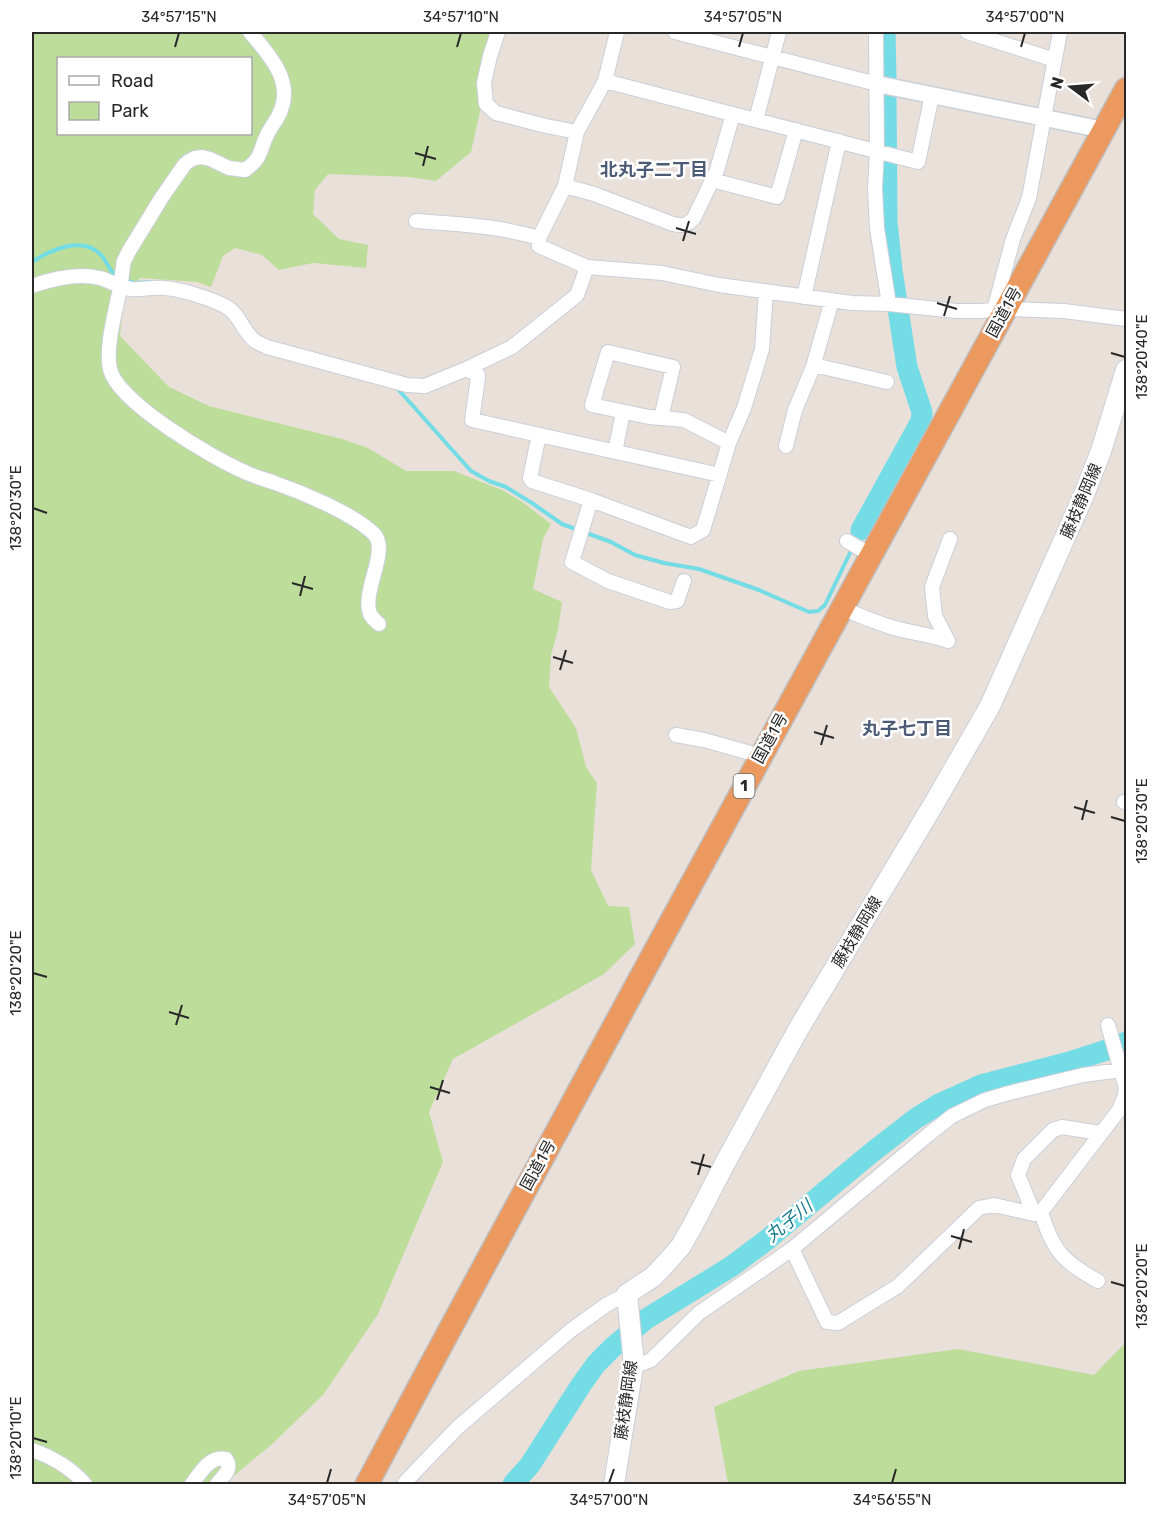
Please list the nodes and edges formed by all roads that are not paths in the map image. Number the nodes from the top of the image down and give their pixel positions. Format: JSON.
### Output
{"nodes":[{"id":1,"x":250,"y":32,"type":"edge"},
{"id":2,"x":498,"y":32,"type":"edge"},
{"id":3,"x":617,"y":32,"type":"edge"},
{"id":4,"x":675,"y":32,"type":"edge"},
{"id":5,"x":779,"y":32,"type":"edge"},
{"id":6,"x":876,"y":32,"type":"edge"},
{"id":7,"x":967,"y":32,"type":"edge"},
{"id":8,"x":1060,"y":32,"type":"edge"},
{"id":9,"x":772,"y":58,"type":"junction"},
{"id":10,"x":1055,"y":60,"type":"junction"},
{"id":11,"x":605,"y":81,"type":"junction"},
{"id":12,"x":877,"y":84,"type":"junction"},
{"id":13,"x":1126,"y":89,"type":"edge"},
{"id":14,"x":932,"y":95,"type":"junction"},
{"id":15,"x":733,"y":114,"type":"junction"},
{"id":16,"x":1043,"y":118,"type":"junction"},
{"id":17,"x":756,"y":120,"type":"junction"},
{"id":18,"x":796,"y":130,"type":"junction"},
{"id":19,"x":1104,"y":130,"type":"junction"},
{"id":20,"x":577,"y":132,"type":"junction"},
{"id":21,"x":839,"y":141,"type":"junction"},
{"id":22,"x":883,"y":152,"type":"junction"},
{"id":23,"x":712,"y":180,"type":"junction"},
{"id":24,"x":565,"y":186,"type":"junction"},
{"id":25,"x":416,"y":221,"type":"dead end"},
{"id":26,"x":539,"y":238,"type":"junction"},
{"id":27,"x":587,"y":267,"type":"junction"},
{"id":28,"x":32,"y":286,"type":"edge"},
{"id":29,"x":121,"y":287,"type":"junction"},
{"id":30,"x":766,"y":291,"type":"junction"},
{"id":31,"x":804,"y":297,"type":"junction"},
{"id":32,"x":832,"y":300,"type":"junction"},
{"id":33,"x":895,"y":304,"type":"junction"},
{"id":34,"x":1000,"y":309,"type":"junction"},
{"id":35,"x":1126,"y":319,"type":"edge"},
{"id":36,"x":814,"y":365,"type":"junction"},
{"id":37,"x":466,"y":369,"type":"junction"},
{"id":38,"x":1126,"y":370,"type":"edge"},
{"id":39,"x":887,"y":382,"type":"dead end"},
{"id":40,"x":623,"y":412,"type":"junction"},
{"id":41,"x":661,"y":418,"type":"junction"},
{"id":42,"x":539,"y":435,"type":"junction"},
{"id":43,"x":729,"y":443,"type":"junction"},
{"id":44,"x":786,"y":446,"type":"dead end"},
{"id":45,"x":615,"y":452,"type":"junction"},
{"id":46,"x":720,"y":475,"type":"junction"},
{"id":47,"x":591,"y":500,"type":"junction"},
{"id":48,"x":950,"y":539,"type":"dead end"},
{"id":49,"x":847,"y":541,"type":"dead end"},
{"id":50,"x":866,"y":552,"type":"junction"},
{"id":51,"x":684,"y":581,"type":"dead end"},
{"id":52,"x":842,"y":608,"type":"junction"},
{"id":53,"x":379,"y":624,"type":"dead end"},
{"id":54,"x":676,"y":735,"type":"dead end"},
{"id":55,"x":760,"y":756,"type":"junction"},
{"id":56,"x":1110,"y":1029,"type":"dead end"},
{"id":57,"x":1122,"y":1068,"type":"edge"},
{"id":58,"x":1125,"y":1099,"type":"edge"},
{"id":59,"x":1100,"y":1133,"type":"junction"},
{"id":60,"x":1037,"y":1213,"type":"junction"},
{"id":61,"x":792,"y":1249,"type":"junction"},
{"id":62,"x":1098,"y":1281,"type":"dead end"},
{"id":63,"x":628,"y":1303,"type":"junction"},
{"id":64,"x":633,"y":1361,"type":"junction"},
{"id":65,"x":32,"y":1450,"type":"edge"},
{"id":66,"x":85,"y":1485,"type":"edge"},
{"id":67,"x":192,"y":1485,"type":"edge"},
{"id":68,"x":217,"y":1485,"type":"edge"},
{"id":69,"x":367,"y":1485,"type":"edge"},
{"id":70,"x":405,"y":1485,"type":"edge"},
{"id":71,"x":614,"y":1485,"type":"edge"}],
"edges":[{"from":1,"to":29,"type":"street"},
{"from":2,"to":20,"type":"street"},
{"from":3,"to":11,"type":"street"},
{"from":4,"to":9,"type":"street"},
{"from":5,"to":9,"type":"street"},
{"from":6,"to":12,"type":"street"},
{"from":7,"to":10,"type":"street"},
{"from":8,"to":10,"type":"street"},
{"from":9,"to":12,"type":"street"},
{"from":9,"to":17,"type":"street"},
{"from":10,"to":16,"type":"street"},
{"from":11,"to":15,"type":"street"},
{"from":11,"to":20,"type":"street"},
{"from":12,"to":14,"type":"street"},
{"from":12,"to":22,"type":"street"},
{"from":13,"to":19,"type":"highway","name":"国道1号","number":"1"},
{"from":14,"to":16,"type":"street"},
{"from":14,"to":22,"type":"street"},
{"from":15,"to":17,"type":"street"},
{"from":15,"to":23,"type":"street"},
{"from":16,"to":19,"type":"street"},
{"from":16,"to":34,"type":"street"},
{"from":17,"to":18,"type":"street"},
{"from":18,"to":21,"type":"street"},
{"from":18,"to":23,"type":"street"},
{"from":19,"to":34,"type":"highway","name":"国道1号","number":"1"},
{"from":20,"to":24,"type":"street"},
{"from":21,"to":22,"type":"street"},
{"from":21,"to":31,"type":"street"},
{"from":22,"to":33,"type":"street"},
{"from":23,"to":24,"type":"street"},
{"from":24,"to":26,"type":"street"},
{"from":25,"to":26,"type":"street"},
{"from":26,"to":27,"type":"street"},
{"from":27,"to":30,"type":"street"},
{"from":27,"to":37,"type":"street"},
{"from":28,"to":29,"type":"street"},
{"from":29,"to":37,"type":"street"},
{"from":29,"to":53,"type":"street"},
{"from":30,"to":31,"type":"street"},
{"from":30,"to":43,"type":"street"},
{"from":31,"to":32,"type":"street"},
{"from":32,"to":33,"type":"street"},
{"from":32,"to":36,"type":"street"},
{"from":33,"to":34,"type":"street"},
{"from":34,"to":35,"type":"street"},
{"from":34,"to":50,"type":"highway","name":"国道1号","number":"1"},
{"from":36,"to":39,"type":"street"},
{"from":36,"to":44,"type":"street"},
{"from":37,"to":42,"type":"street"},
{"from":38,"to":63,"type":"main road","name":"藤枝静岡線"},
{"from":40,"to":41,"type":"street"},
{"from":40,"to":41,"type":"street"},
{"from":40,"to":45,"type":"street"},
{"from":41,"to":43,"type":"street"},
{"from":42,"to":45,"type":"street"},
{"from":42,"to":47,"type":"street"},
{"from":43,"to":46,"type":"street"},
{"from":45,"to":46,"type":"street"},
{"from":46,"to":47,"type":"street"},
{"from":47,"to":51,"type":"street"},
{"from":48,"to":52,"type":"street"},
{"from":49,"to":50,"type":"street"},
{"from":50,"to":52,"type":"highway","name":"国道1号","number":"1"},
{"from":52,"to":55,"type":"highway","name":"国道1号","number":"1"},
{"from":54,"to":55,"type":"street"},
{"from":55,"to":69,"type":"highway","name":"国道1号","number":"1"},
{"from":56,"to":57,"type":"street"},
{"from":57,"to":58,"type":"street"},
{"from":57,"to":61,"type":"street"},
{"from":58,"to":59,"type":"street"},
{"from":59,"to":60,"type":"street"},
{"from":59,"to":60,"type":"street"},
{"from":60,"to":61,"type":"street"},
{"from":60,"to":62,"type":"street"},
{"from":61,"to":64,"type":"street"},
{"from":63,"to":64,"type":"main road","name":"藤枝静岡線"},
{"from":63,"to":70,"type":"street"},
{"from":64,"to":71,"type":"main road","name":"藤枝静岡線"},
{"from":65,"to":66,"type":"street"},
{"from":67,"to":68,"type":"street"}]}
